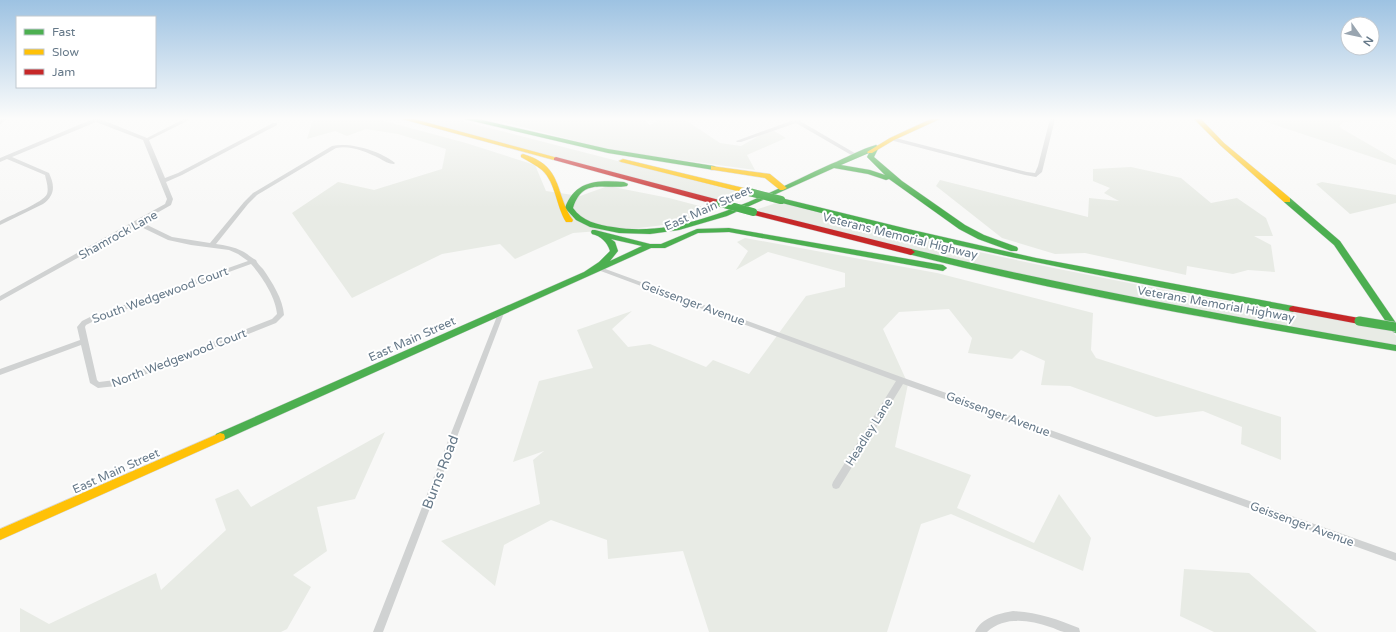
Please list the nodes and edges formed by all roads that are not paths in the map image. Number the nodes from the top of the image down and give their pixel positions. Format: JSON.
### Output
{"nodes":[{"id":1,"x":28,"y":148,"type":"edge"},
{"id":2,"x":149,"y":148,"type":"edge"},
{"id":3,"x":228,"y":148,"type":"edge"},
{"id":4,"x":332,"y":148,"type":"edge"},
{"id":5,"x":356,"y":148,"type":"edge"},
{"id":6,"x":501,"y":148,"type":"edge"},
{"id":7,"x":514,"y":148,"type":"edge"},
{"id":8,"x":579,"y":148,"type":"edge"},
{"id":9,"x":597,"y":148,"type":"edge"},
{"id":10,"x":844,"y":148,"type":"edge"},
{"id":11,"x":872,"y":148,"type":"edge"},
{"id":12,"x":873,"y":148,"type":"edge"},
{"id":13,"x":875,"y":148,"type":"edge"},
{"id":14,"x":929,"y":148,"type":"edge"},
{"id":15,"x":1045,"y":148,"type":"edge"},
{"id":16,"x":1227,"y":148,"type":"edge"},
{"id":17,"x":855,"y":155,"type":"junction"},
{"id":18,"x":7,"y":157,"type":"junction"},
{"id":19,"x":0,"y":160,"type":"edge"},
{"id":20,"x":392,"y":163,"type":"dead end"},
{"id":21,"x":833,"y":166,"type":"junction"},
{"id":22,"x":822,"y":171,"type":"junction"},
{"id":23,"x":767,"y":176,"type":"junction"},
{"id":24,"x":162,"y":181,"type":"junction"},
{"id":25,"x":783,"y":188,"type":"junction"},
{"id":26,"x":915,"y":195,"type":"junction"},
{"id":27,"x":695,"y":196,"type":"junction"},
{"id":28,"x":724,"y":214,"type":"junction"},
{"id":29,"x":0,"y":223,"type":"edge"},
{"id":30,"x":138,"y":223,"type":"junction"},
{"id":31,"x":595,"y":232,"type":"junction"},
{"id":32,"x":213,"y":244,"type":"junction"},
{"id":33,"x":650,"y":246,"type":"junction"},
{"id":34,"x":254,"y":261,"type":"junction"},
{"id":35,"x":600,"y":269,"type":"junction"},
{"id":36,"x":584,"y":276,"type":"junction"},
{"id":37,"x":1177,"y":288,"type":"junction"},
{"id":38,"x":0,"y":299,"type":"edge"},
{"id":39,"x":1184,"y":311,"type":"junction"},
{"id":40,"x":501,"y":313,"type":"junction"},
{"id":41,"x":1396,"y":328,"type":"edge"},
{"id":42,"x":83,"y":342,"type":"junction"},
{"id":43,"x":1396,"y":348,"type":"edge"},
{"id":44,"x":0,"y":372,"type":"edge"},
{"id":45,"x":901,"y":380,"type":"junction"},
{"id":46,"x":836,"y":485,"type":"dead end"},
{"id":47,"x":0,"y":535,"type":"edge"},
{"id":48,"x":1396,"y":558,"type":"edge"},
{"id":49,"x":378,"y":632,"type":"edge"},
{"id":50,"x":980,"y":632,"type":"edge"},
{"id":51,"x":1075,"y":632,"type":"edge"}],
"edges":[{"from":1,"to":18,"type":"street"},
{"from":2,"to":24,"type":"street","name":"Shamrock Lane"},
{"from":3,"to":24,"type":"street"},
{"from":4,"to":32,"type":"street"},
{"from":5,"to":20,"type":"street"},
{"from":6,"to":31,"type":"main road"},
{"from":7,"to":27,"type":"main road","name":"Veterans Memorial Highway"},
{"from":8,"to":37,"type":"main road","name":"Veterans Memorial Highway","bridge":true},
{"from":9,"to":23,"type":"main road"},
{"from":10,"to":17,"type":"street"},
{"from":11,"to":17,"type":"main road","name":"East Main Street"},
{"from":12,"to":21,"type":"main road","name":"East Main Street"},
{"from":13,"to":26,"type":"main road"},
{"from":14,"to":15,"type":"street"},
{"from":16,"to":41,"type":"main road"},
{"from":17,"to":21,"type":"main road","name":"East Main Street"},
{"from":18,"to":19,"type":"street"},
{"from":18,"to":29,"type":"street"},
{"from":21,"to":22,"type":"main road","name":"East Main Street"},
{"from":21,"to":26,"type":"main road"},
{"from":22,"to":23,"type":"main road"},
{"from":22,"to":25,"type":"main road","name":"East Main Street"},
{"from":23,"to":25,"type":"main road"},
{"from":24,"to":30,"type":"street","name":"Shamrock Lane"},
{"from":25,"to":28,"type":"main road","name":"East Main Street"},
{"from":26,"to":37,"type":"main road"},
{"from":27,"to":28,"type":"main road"},
{"from":27,"to":39,"type":"main road","name":"Veterans Memorial Highway","bridge":true},
{"from":28,"to":33,"type":"main road","name":"East Main Street"},
{"from":30,"to":32,"type":"street"},
{"from":30,"to":38,"type":"street","name":"Shamrock Lane"},
{"from":31,"to":33,"type":"main road"},
{"from":31,"to":36,"type":"main road"},
{"from":32,"to":34,"type":"street"},
{"from":33,"to":35,"type":"main road","name":"East Main Street"},
{"from":33,"to":39,"type":"main road"},
{"from":34,"to":42,"type":"street","name":"South Wedgewood Court"},
{"from":34,"to":42,"type":"street","name":"North Wedgewood Court"},
{"from":35,"to":36,"type":"main road","name":"East Main Street"},
{"from":35,"to":45,"type":"street","name":"Geissenger Avenue"},
{"from":36,"to":40,"type":"main road","name":"East Main Street"},
{"from":37,"to":41,"type":"main road","name":"Veterans Memorial Highway","bridge":true},
{"from":39,"to":43,"type":"main road","name":"Veterans Memorial Highway"},
{"from":40,"to":47,"type":"main road","name":"East Main Street"},
{"from":40,"to":49,"type":"street","name":"Burns Road"},
{"from":42,"to":44,"type":"street"},
{"from":45,"to":46,"type":"street","name":"Headley Lane"},
{"from":45,"to":48,"type":"street","name":"Geissenger Avenue"},
{"from":50,"to":51,"type":"street"}]}
